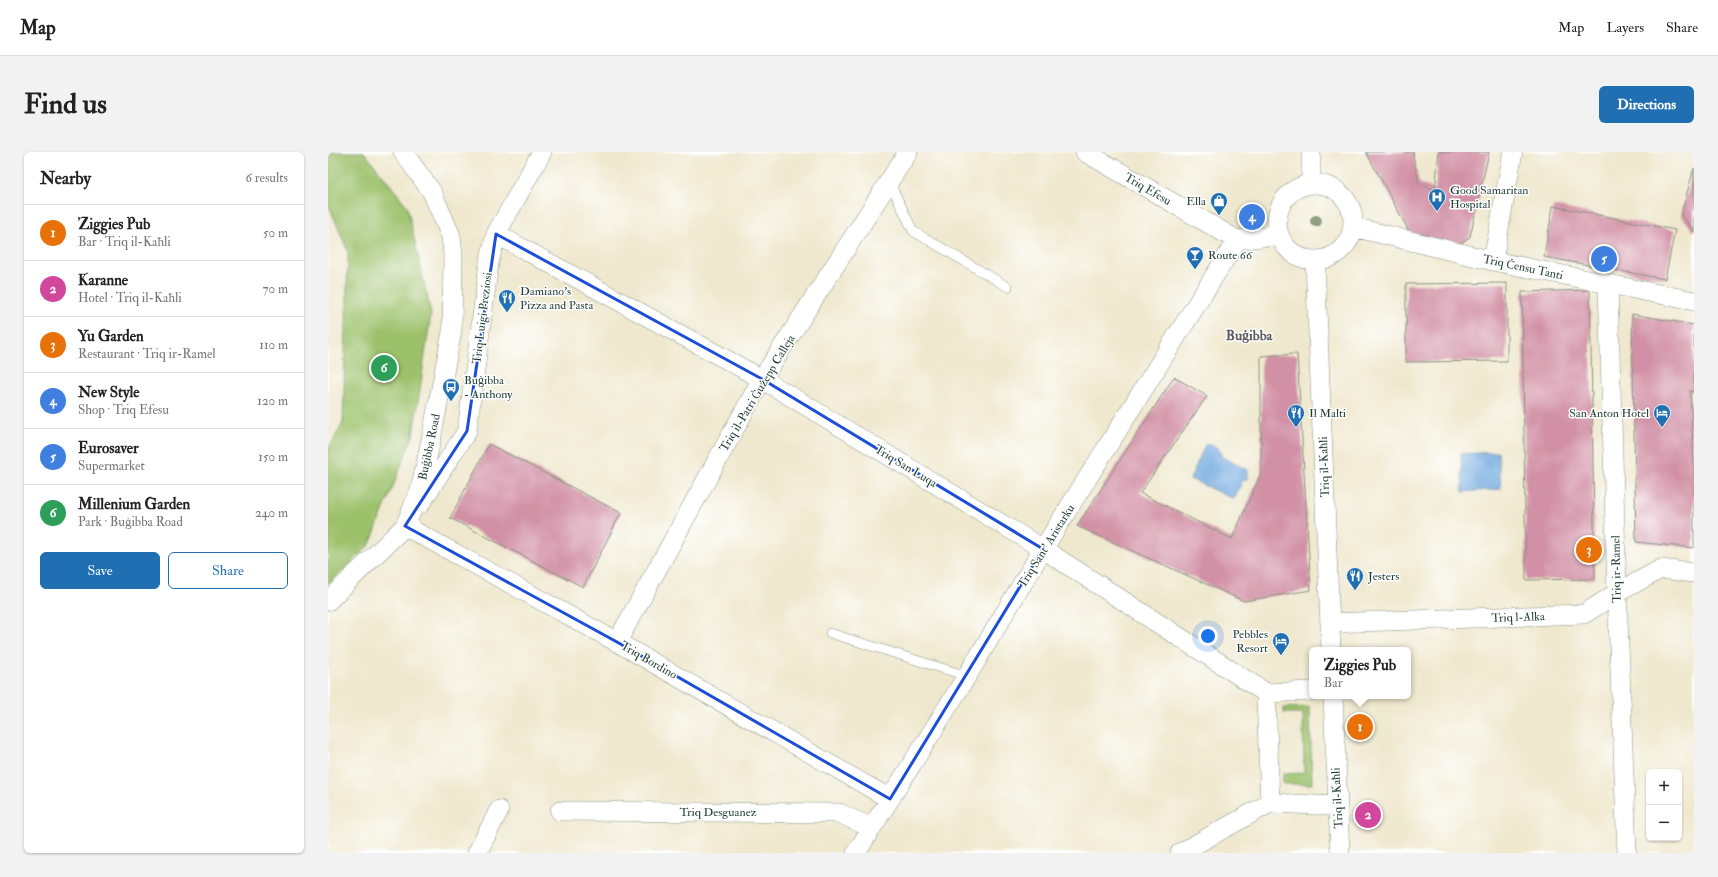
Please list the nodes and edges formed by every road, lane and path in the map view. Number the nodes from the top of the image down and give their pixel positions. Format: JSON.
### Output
{"nodes":[{"id":1,"x":403,"y":152,"type":"edge"},
{"id":2,"x":542,"y":152,"type":"edge"},
{"id":3,"x":908,"y":152,"type":"edge"},
{"id":4,"x":1085,"y":152,"type":"edge"},
{"id":5,"x":1311,"y":152,"type":"edge"},
{"id":6,"x":1513,"y":152,"type":"edge"},
{"id":7,"x":890,"y":183,"type":"junction"},
{"id":8,"x":1311,"y":183,"type":"junction"},
{"id":9,"x":1353,"y":227,"type":"junction"},
{"id":10,"x":496,"y":234,"type":"junction"},
{"id":11,"x":1279,"y":235,"type":"junction"},
{"id":12,"x":1237,"y":240,"type":"junction"},
{"id":13,"x":1315,"y":260,"type":"junction"},
{"id":14,"x":1492,"y":261,"type":"junction"},
{"id":15,"x":1608,"y":284,"type":"junction"},
{"id":16,"x":1008,"y":287,"type":"dead end"},
{"id":17,"x":1694,"y":301,"type":"edge"},
{"id":18,"x":762,"y":379,"type":"junction"},
{"id":19,"x":405,"y":526,"type":"junction"},
{"id":20,"x":1043,"y":548,"type":"junction"},
{"id":21,"x":1694,"y":573,"type":"edge"},
{"id":22,"x":1616,"y":593,"type":"junction"},
{"id":23,"x":328,"y":601,"type":"edge"},
{"id":24,"x":1330,"y":623,"type":"junction"},
{"id":25,"x":830,"y":633,"type":"dead end"},
{"id":26,"x":617,"y":642,"type":"junction"},
{"id":27,"x":1331,"y":647,"type":"edge"},
{"id":28,"x":967,"y":676,"type":"junction"},
{"id":29,"x":1309,"y":691,"type":"edge"},
{"id":30,"x":1266,"y":693,"type":"junction"},
{"id":31,"x":1332,"y":699,"type":"edge"},
{"id":32,"x":890,"y":799,"type":"junction"},
{"id":33,"x":1270,"y":803,"type":"junction"},
{"id":34,"x":1338,"y":806,"type":"junction"},
{"id":35,"x":499,"y":810,"type":"dead end"},
{"id":36,"x":560,"y":811,"type":"dead end"},
{"id":37,"x":872,"y":828,"type":"junction"},
{"id":38,"x":477,"y":853,"type":"edge"},
{"id":39,"x":856,"y":853,"type":"edge"},
{"id":40,"x":1180,"y":853,"type":"edge"},
{"id":41,"x":1340,"y":853,"type":"edge"},
{"id":42,"x":1627,"y":853,"type":"edge"}],
"edges":[{"from":1,"to":19,"type":"street","name":"Buġibba Road"},
{"from":2,"to":10,"type":"street","name":"Triq Luigi Preziosi"},
{"from":3,"to":7,"type":"street","name":"Triq il-Patri Ġużepp Calleja"},
{"from":4,"to":12,"type":"street","name":"Triq Efesu"},
{"from":5,"to":8,"type":"street"},
{"from":6,"to":14,"type":"street"},
{"from":7,"to":16,"type":"lane"},
{"from":7,"to":18,"type":"street","name":"Triq il-Patri Ġużepp Calleja"},
{"from":8,"to":9,"type":"street"},
{"from":8,"to":11,"type":"street"},
{"from":9,"to":13,"type":"street"},
{"from":9,"to":14,"type":"street","name":"Triq Ċensu Tanti"},
{"from":10,"to":18,"type":"street","name":"Triq San Luqa"},
{"from":10,"to":19,"type":"street","name":"Triq Luigi Preziosi"},
{"from":11,"to":12,"type":"street"},
{"from":11,"to":13,"type":"street"},
{"from":12,"to":20,"type":"street","name":"Triq Sant' Aristarku"},
{"from":13,"to":24,"type":"street","name":"Triq il-Kaħli"},
{"from":14,"to":15,"type":"street","name":"Triq Ċensu Tanti"},
{"from":15,"to":17,"type":"street","name":"Triq Ċensu Tanti"},
{"from":15,"to":22,"type":"street","name":"Triq ir-Ramel"},
{"from":18,"to":20,"type":"street","name":"Triq San Luqa"},
{"from":18,"to":26,"type":"street","name":"Triq il-Patri Ġużepp Calleja"},
{"from":19,"to":23,"type":"street","name":"Buġibba Road"},
{"from":19,"to":26,"type":"street","name":"Triq Bordino"},
{"from":20,"to":28,"type":"street","name":"Triq Sant' Aristarku"},
{"from":20,"to":30,"type":"street","name":"Triq San Luqa"},
{"from":21,"to":22,"type":"street","name":"Triq l-Alka"},
{"from":22,"to":24,"type":"street","name":"Triq l-Alka"},
{"from":22,"to":42,"type":"street","name":"Triq ir-Ramel"},
{"from":24,"to":27,"type":"street","name":"Triq il-Kaħli"},
{"from":25,"to":28,"type":"lane"},
{"from":26,"to":32,"type":"street","name":"Triq Bordino"},
{"from":28,"to":32,"type":"street","name":"Triq Sant' Aristarku"},
{"from":29,"to":30,"type":"street"},
{"from":30,"to":33,"type":"street"},
{"from":31,"to":34,"type":"street","name":"Triq il-Kaħli"},
{"from":32,"to":37,"type":"street","name":"Triq Sant' Aristarku"},
{"from":33,"to":34,"type":"street"},
{"from":33,"to":40,"type":"street"},
{"from":34,"to":41,"type":"street","name":"Triq il-Kaħli"},
{"from":35,"to":38,"type":"street"},
{"from":36,"to":37,"type":"street","name":"Triq Desguanez"},
{"from":37,"to":39,"type":"street","name":"Triq Sant' Aristarku"}]}
